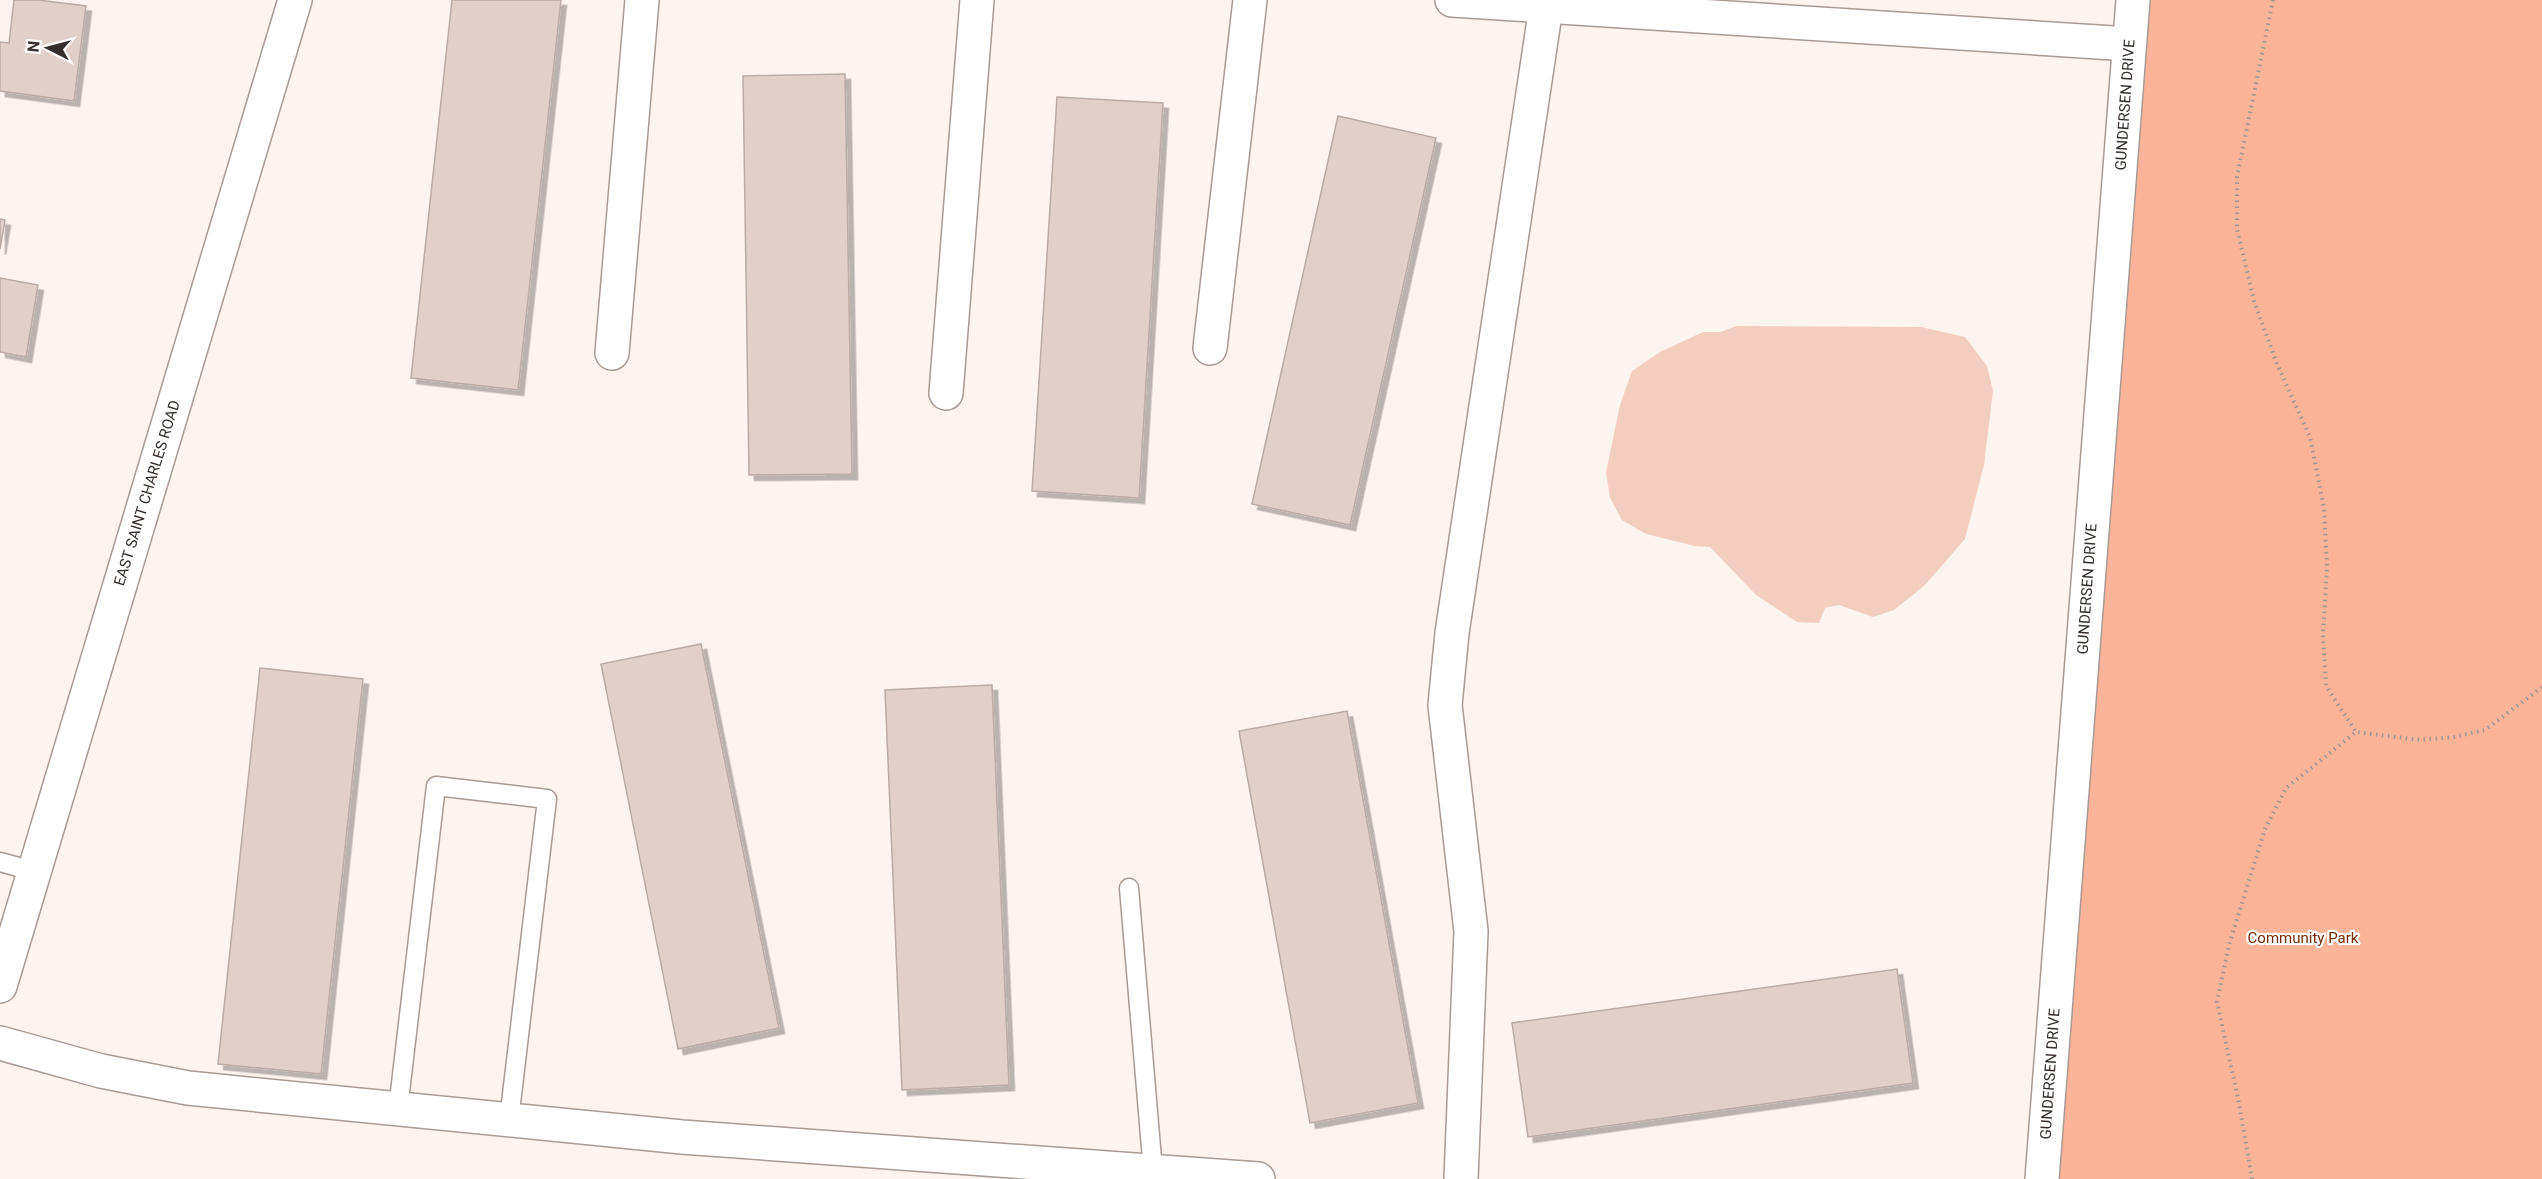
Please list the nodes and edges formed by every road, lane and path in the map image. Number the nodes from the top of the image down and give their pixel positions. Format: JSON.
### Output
{"nodes":[{"id":1,"x":295,"y":0,"type":"edge"},
{"id":2,"x":642,"y":0,"type":"edge"},
{"id":3,"x":978,"y":0,"type":"edge"},
{"id":4,"x":1250,"y":0,"type":"edge"},
{"id":5,"x":1452,"y":0,"type":"edge"},
{"id":6,"x":2133,"y":0,"type":"edge"},
{"id":7,"x":2273,"y":0,"type":"edge"},
{"id":8,"x":1546,"y":7,"type":"junction"},
{"id":9,"x":2129,"y":44,"type":"junction"},
{"id":10,"x":1210,"y":348,"type":"dead end"},
{"id":11,"x":612,"y":353,"type":"dead end"},
{"id":12,"x":946,"y":393,"type":"dead end"},
{"id":13,"x":2542,"y":687,"type":"edge"},
{"id":14,"x":2356,"y":732,"type":"junction"},
{"id":15,"x":0,"y":862,"type":"edge"},
{"id":16,"x":33,"y":871,"type":"junction"},
{"id":17,"x":1129,"y":888,"type":"dead end"},
{"id":18,"x":0,"y":986,"type":"edge"},
{"id":19,"x":0,"y":1043,"type":"edge"},
{"id":20,"x":398,"y":1109,"type":"junction"},
{"id":21,"x":509,"y":1120,"type":"junction"},
{"id":22,"x":1153,"y":1171,"type":"junction"},
{"id":23,"x":1258,"y":1179,"type":"edge"},
{"id":24,"x":1461,"y":1179,"type":"edge"},
{"id":25,"x":2042,"y":1179,"type":"edge"},
{"id":26,"x":2252,"y":1179,"type":"edge"}],
"edges":[{"from":1,"to":16,"type":"street","name":"EAST SAINT CHARLES ROAD"},
{"from":2,"to":11,"type":"street"},
{"from":3,"to":12,"type":"street"},
{"from":4,"to":10,"type":"street"},
{"from":5,"to":8,"type":"street"},
{"from":6,"to":9,"type":"street","name":"GUNDERSEN DRIVE"},
{"from":7,"to":14,"type":"path"},
{"from":8,"to":9,"type":"street"},
{"from":8,"to":24,"type":"street"},
{"from":9,"to":25,"type":"street","name":"GUNDERSEN DRIVE"},
{"from":13,"to":14,"type":"path"},
{"from":14,"to":26,"type":"path"},
{"from":15,"to":16,"type":"lane"},
{"from":16,"to":18,"type":"street","name":"EAST SAINT CHARLES ROAD"},
{"from":17,"to":22,"type":"lane"},
{"from":19,"to":20,"type":"street"},
{"from":20,"to":21,"type":"street"},
{"from":20,"to":21,"type":"lane"},
{"from":21,"to":22,"type":"street"},
{"from":22,"to":23,"type":"street"}]}
